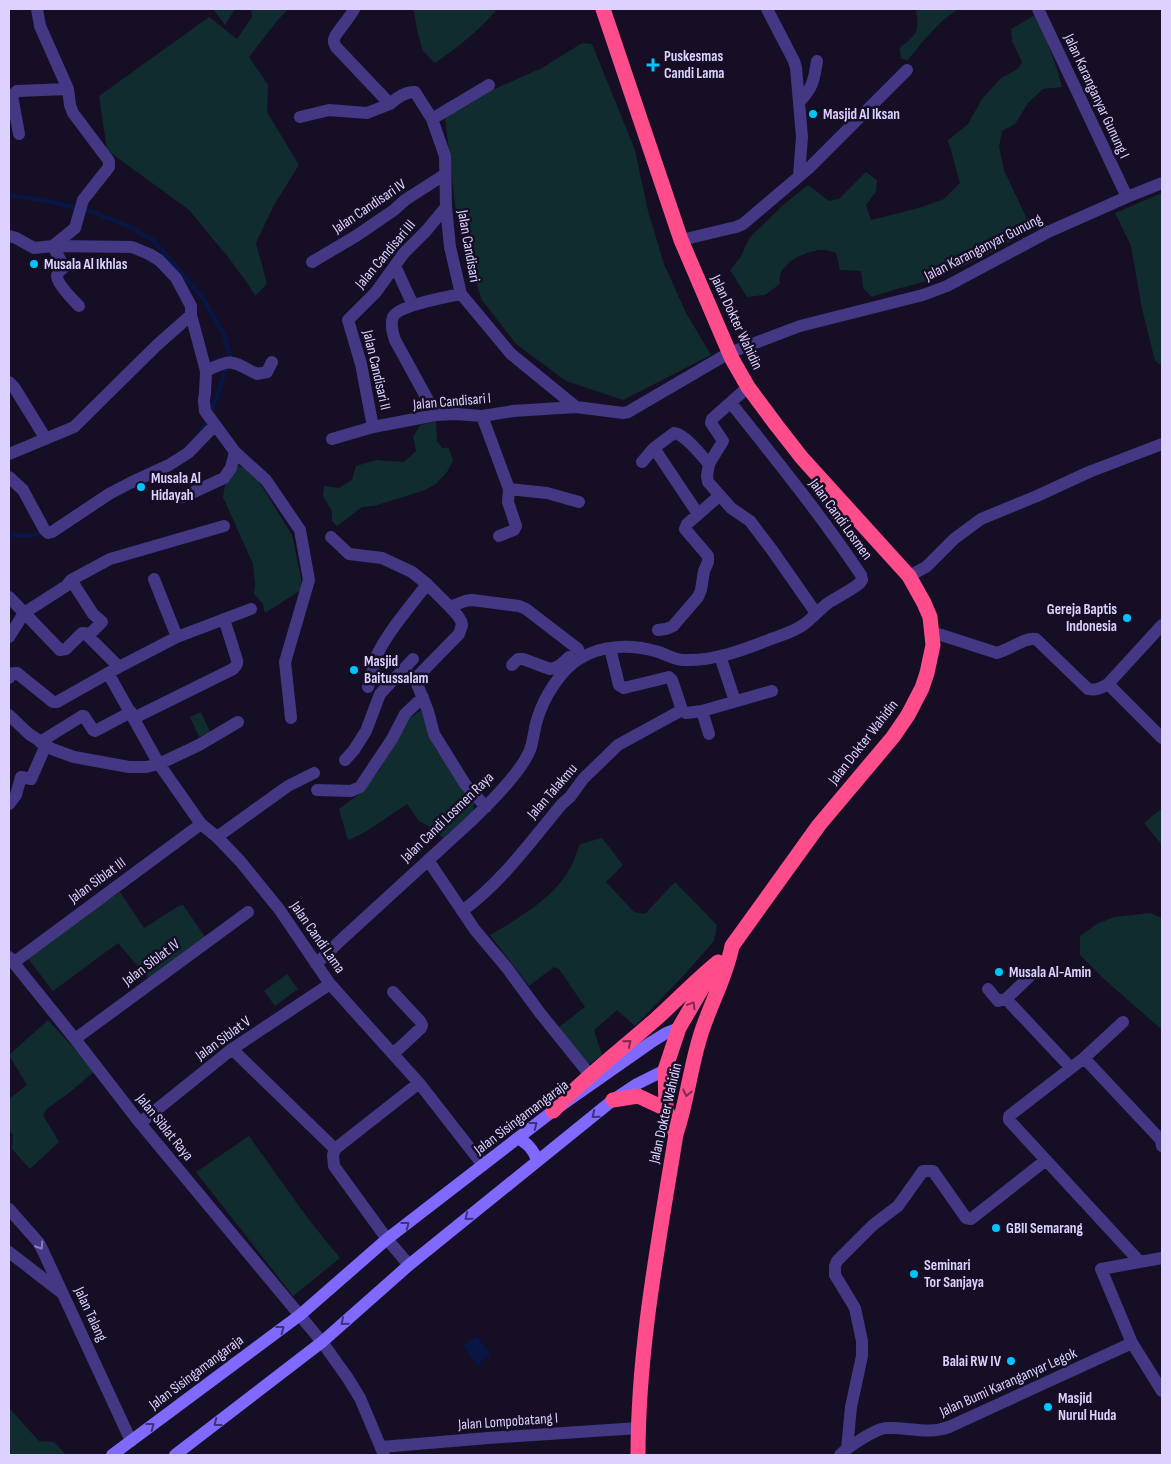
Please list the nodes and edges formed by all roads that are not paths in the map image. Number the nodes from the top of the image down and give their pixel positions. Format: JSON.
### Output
{"nodes":[{"id":1,"x":36,"y":9,"type":"edge"},
{"id":2,"x":354,"y":9,"type":"edge"},
{"id":3,"x":603,"y":9,"type":"edge"},
{"id":4,"x":766,"y":9,"type":"edge"},
{"id":5,"x":1038,"y":9,"type":"edge"},
{"id":6,"x":817,"y":61,"type":"dead end"},
{"id":7,"x":907,"y":70,"type":"dead end"},
{"id":8,"x":489,"y":85,"type":"dead end"},
{"id":9,"x":68,"y":89,"type":"junction"},
{"id":10,"x":799,"y":102,"type":"junction"},
{"id":11,"x":390,"y":104,"type":"junction"},
{"id":12,"x":300,"y":117,"type":"dead end"},
{"id":13,"x":432,"y":119,"type":"junction"},
{"id":14,"x":19,"y":134,"type":"dead end"},
{"id":15,"x":444,"y":175,"type":"junction"},
{"id":16,"x":799,"y":176,"type":"junction"},
{"id":17,"x":1162,"y":183,"type":"edge"},
{"id":18,"x":1127,"y":197,"type":"junction"},
{"id":19,"x":446,"y":207,"type":"junction"},
{"id":20,"x":9,"y":236,"type":"edge"},
{"id":21,"x":681,"y":240,"type":"junction"},
{"id":22,"x":53,"y":246,"type":"junction"},
{"id":23,"x":312,"y":262,"type":"dead end"},
{"id":24,"x":395,"y":266,"type":"junction"},
{"id":25,"x":461,"y":294,"type":"junction"},
{"id":26,"x":413,"y":305,"type":"junction"},
{"id":27,"x":79,"y":306,"type":"dead end"},
{"id":28,"x":191,"y":314,"type":"junction"},
{"id":29,"x":348,"y":320,"type":"joint"},
{"id":30,"x":729,"y":354,"type":"junction"},
{"id":31,"x":272,"y":362,"type":"dead end"},
{"id":32,"x":206,"y":371,"type":"junction"},
{"id":33,"x":9,"y":382,"type":"edge"},
{"id":34,"x":748,"y":387,"type":"junction"},
{"id":35,"x":732,"y":403,"type":"junction"},
{"id":36,"x":576,"y":407,"type":"junction"},
{"id":37,"x":436,"y":415,"type":"junction"},
{"id":38,"x":482,"y":416,"type":"junction"},
{"id":39,"x":214,"y":424,"type":"junction"},
{"id":40,"x":373,"y":428,"type":"junction"},
{"id":41,"x":46,"y":439,"type":"junction"},
{"id":42,"x":332,"y":439,"type":"dead end"},
{"id":43,"x":1162,"y":444,"type":"edge"},
{"id":44,"x":654,"y":448,"type":"junction"},
{"id":45,"x":236,"y":452,"type":"junction"},
{"id":46,"x":9,"y":454,"type":"edge"},
{"id":47,"x":642,"y":462,"type":"dead end"},
{"id":48,"x":709,"y":464,"type":"junction"},
{"id":49,"x":9,"y":477,"type":"edge"},
{"id":50,"x":510,"y":489,"type":"junction"},
{"id":51,"x":719,"y":496,"type":"junction"},
{"id":52,"x":183,"y":497,"type":"dead end"},
{"id":53,"x":579,"y":502,"type":"dead end"},
{"id":54,"x":698,"y":514,"type":"junction"},
{"id":55,"x":224,"y":526,"type":"dead end"},
{"id":56,"x":499,"y":536,"type":"dead end"},
{"id":57,"x":331,"y":537,"type":"dead end"},
{"id":58,"x":909,"y":576,"type":"junction"},
{"id":59,"x":154,"y":579,"type":"dead end"},
{"id":60,"x":71,"y":580,"type":"junction"},
{"id":61,"x":427,"y":584,"type":"junction"},
{"id":62,"x":9,"y":597,"type":"edge"},
{"id":63,"x":450,"y":607,"type":"junction"},
{"id":64,"x":251,"y":609,"type":"dead end"},
{"id":65,"x":24,"y":613,"type":"junction"},
{"id":66,"x":816,"y":613,"type":"junction"},
{"id":67,"x":224,"y":619,"type":"junction"},
{"id":68,"x":1162,"y":625,"type":"edge"},
{"id":69,"x":658,"y":630,"type":"dead end"},
{"id":70,"x":932,"y":632,"type":"junction"},
{"id":71,"x":89,"y":635,"type":"junction"},
{"id":72,"x":9,"y":637,"type":"edge"},
{"id":73,"x":177,"y":637,"type":"junction"},
{"id":74,"x":610,"y":648,"type":"junction"},
{"id":75,"x":578,"y":650,"type":"junction"},
{"id":76,"x":657,"y":651,"type":"junction"},
{"id":77,"x":720,"y":656,"type":"junction"},
{"id":78,"x":413,"y":659,"type":"dead end"},
{"id":79,"x":512,"y":665,"type":"dead end"},
{"id":80,"x":114,"y":670,"type":"junction"},
{"id":81,"x":403,"y":670,"type":"junction"},
{"id":82,"x":9,"y":678,"type":"edge"},
{"id":83,"x":415,"y":679,"type":"junction"},
{"id":84,"x":1108,"y":684,"type":"junction"},
{"id":85,"x":368,"y":687,"type":"dead end"},
{"id":86,"x":772,"y":692,"type":"dead end"},
{"id":87,"x":423,"y":697,"type":"junction"},
{"id":88,"x":735,"y":701,"type":"junction"},
{"id":89,"x":682,"y":710,"type":"junction"},
{"id":90,"x":702,"y":711,"type":"junction"},
{"id":91,"x":9,"y":715,"type":"edge"},
{"id":92,"x":133,"y":715,"type":"junction"},
{"id":93,"x":291,"y":718,"type":"dead end"},
{"id":94,"x":238,"y":722,"type":"dead end"},
{"id":95,"x":709,"y":734,"type":"dead end"},
{"id":96,"x":1162,"y":738,"type":"edge"},
{"id":97,"x":43,"y":743,"type":"junction"},
{"id":98,"x":345,"y":760,"type":"dead end"},
{"id":99,"x":159,"y":764,"type":"junction"},
{"id":100,"x":314,"y":773,"type":"dead end"},
{"id":101,"x":317,"y":790,"type":"dead end"},
{"id":102,"x":9,"y":804,"type":"edge"},
{"id":103,"x":486,"y":807,"type":"junction"},
{"id":104,"x":202,"y":824,"type":"junction"},
{"id":105,"x":217,"y":837,"type":"junction"},
{"id":106,"x":428,"y":860,"type":"junction"},
{"id":107,"x":462,"y":911,"type":"junction"},
{"id":108,"x":248,"y":912,"type":"dead end"},
{"id":109,"x":732,"y":946,"type":"junction"},
{"id":110,"x":11,"y":960,"type":"edge"},
{"id":111,"x":718,"y":962,"type":"junction"},
{"id":112,"x":316,"y":964,"type":"junction"},
{"id":113,"x":1032,"y":974,"type":"dead end"},
{"id":114,"x":330,"y":984,"type":"junction"},
{"id":115,"x":988,"y":989,"type":"dead end"},
{"id":116,"x":393,"y":992,"type":"dead end"},
{"id":117,"x":1006,"y":999,"type":"junction"},
{"id":118,"x":1123,"y":1022,"type":"dead end"},
{"id":119,"x":679,"y":1028,"type":"junction"},
{"id":120,"x":700,"y":1037,"type":"junction"},
{"id":121,"x":75,"y":1039,"type":"junction"},
{"id":122,"x":232,"y":1049,"type":"junction"},
{"id":123,"x":393,"y":1054,"type":"junction"},
{"id":124,"x":1084,"y":1058,"type":"junction"},
{"id":125,"x":693,"y":1066,"type":"junction"},
{"id":126,"x":1071,"y":1068,"type":"junction"},
{"id":127,"x":665,"y":1070,"type":"junction"},
{"id":128,"x":590,"y":1075,"type":"junction"},
{"id":129,"x":419,"y":1083,"type":"junction"},
{"id":130,"x":613,"y":1100,"type":"junction"},
{"id":131,"x":666,"y":1109,"type":"junction"},
{"id":132,"x":553,"y":1111,"type":"junction"},
{"id":133,"x":140,"y":1123,"type":"junction"},
{"id":134,"x":676,"y":1134,"type":"junction"},
{"id":135,"x":518,"y":1138,"type":"junction"},
{"id":136,"x":1162,"y":1142,"type":"edge"},
{"id":137,"x":335,"y":1149,"type":"junction"},
{"id":138,"x":537,"y":1160,"type":"junction"},
{"id":139,"x":1046,"y":1160,"type":"junction"},
{"id":140,"x":483,"y":1165,"type":"junction"},
{"id":141,"x":9,"y":1209,"type":"edge"},
{"id":142,"x":387,"y":1239,"type":"junction"},
{"id":143,"x":9,"y":1252,"type":"edge"},
{"id":144,"x":1162,"y":1258,"type":"edge"},
{"id":145,"x":1140,"y":1262,"type":"junction"},
{"id":146,"x":409,"y":1265,"type":"junction"},
{"id":147,"x":64,"y":1294,"type":"junction"},
{"id":148,"x":300,"y":1315,"type":"junction"},
{"id":149,"x":322,"y":1342,"type":"junction"},
{"id":150,"x":1132,"y":1343,"type":"junction"},
{"id":151,"x":1162,"y":1391,"type":"edge"},
{"id":152,"x":638,"y":1428,"type":"junction"},
{"id":153,"x":131,"y":1441,"type":"junction"},
{"id":154,"x":382,"y":1451,"type":"edge"},
{"id":155,"x":844,"y":1452,"type":"edge"},
{"id":156,"x":112,"y":1455,"type":"edge"},
{"id":157,"x":175,"y":1455,"type":"edge"},
{"id":158,"x":638,"y":1455,"type":"edge"}],
"edges":[{"from":1,"to":9,"type":"street"},
{"from":2,"to":11,"type":"street"},
{"from":3,"to":21,"type":"highway","name":"Jalan Dokter Wahidin"},
{"from":4,"to":10,"type":"street"},
{"from":5,"to":18,"type":"street","name":"Jalan Karanganyar Gunung I"},
{"from":6,"to":10,"type":"street"},
{"from":7,"to":16,"type":"street"},
{"from":8,"to":13,"type":"street"},
{"from":9,"to":14,"type":"street"},
{"from":9,"to":22,"type":"street"},
{"from":10,"to":16,"type":"street"},
{"from":11,"to":12,"type":"street"},
{"from":11,"to":13,"type":"street","name":"Jalan Candisari"},
{"from":13,"to":15,"type":"street","name":"Jalan Candisari"},
{"from":15,"to":19,"type":"street","name":"Jalan Candisari"},
{"from":15,"to":23,"type":"street","name":"Jalan Candisari IV"},
{"from":16,"to":21,"type":"street"},
{"from":17,"to":18,"type":"street","name":"Jalan Karanganyar Gunung"},
{"from":18,"to":30,"type":"street","name":"Jalan Karanganyar Gunung"},
{"from":19,"to":24,"type":"street","name":"Jalan Candisari III"},
{"from":19,"to":25,"type":"street","name":"Jalan Candisari"},
{"from":20,"to":22,"type":"street"},
{"from":21,"to":30,"type":"highway","name":"Jalan Dokter Wahidin"},
{"from":22,"to":27,"type":"street"},
{"from":22,"to":28,"type":"street"},
{"from":24,"to":26,"type":"street"},
{"from":24,"to":29,"type":"street","name":"Jalan Candisari III"},
{"from":25,"to":26,"type":"street"},
{"from":25,"to":36,"type":"street","name":"Jalan Candisari"},
{"from":26,"to":37,"type":"street"},
{"from":28,"to":32,"type":"street"},
{"from":28,"to":41,"type":"street"},
{"from":29,"to":40,"type":"street","name":"Jalan Candisari II"},
{"from":30,"to":34,"type":"highway","name":"Jalan Dokter Wahidin"},
{"from":30,"to":36,"type":"street"},
{"from":31,"to":32,"type":"street"},
{"from":32,"to":39,"type":"street"},
{"from":33,"to":41,"type":"street"},
{"from":34,"to":35,"type":"street"},
{"from":34,"to":58,"type":"highway","name":"Jalan Dokter Wahidin"},
{"from":35,"to":48,"type":"street"},
{"from":35,"to":66,"type":"street","name":"Jalan Candi Losmen"},
{"from":36,"to":38,"type":"street","name":"Jalan Candisari I"},
{"from":37,"to":38,"type":"street","name":"Jalan Candisari I"},
{"from":37,"to":40,"type":"street","name":"Jalan Candisari I"},
{"from":38,"to":50,"type":"street"},
{"from":39,"to":45,"type":"street"},
{"from":39,"to":49,"type":"street"},
{"from":40,"to":42,"type":"street","name":"Jalan Candisari I"},
{"from":41,"to":46,"type":"street"},
{"from":43,"to":58,"type":"street"},
{"from":44,"to":47,"type":"street"},
{"from":44,"to":48,"type":"street"},
{"from":44,"to":54,"type":"street"},
{"from":45,"to":52,"type":"street"},
{"from":45,"to":93,"type":"street"},
{"from":48,"to":51,"type":"street"},
{"from":50,"to":53,"type":"street"},
{"from":50,"to":56,"type":"street"},
{"from":51,"to":54,"type":"street"},
{"from":51,"to":66,"type":"street"},
{"from":54,"to":69,"type":"street"},
{"from":55,"to":60,"type":"street"},
{"from":57,"to":61,"type":"street"},
{"from":58,"to":70,"type":"highway","name":"Jalan Dokter Wahidin"},
{"from":59,"to":73,"type":"street"},
{"from":60,"to":65,"type":"street"},
{"from":60,"to":71,"type":"street"},
{"from":61,"to":63,"type":"street"},
{"from":61,"to":85,"type":"street"},
{"from":62,"to":65,"type":"street"},
{"from":63,"to":75,"type":"street"},
{"from":63,"to":83,"type":"street"},
{"from":64,"to":67,"type":"street"},
{"from":65,"to":71,"type":"street"},
{"from":65,"to":72,"type":"street"},
{"from":66,"to":77,"type":"street","name":"Jalan Candi Losmen Raya"},
{"from":67,"to":73,"type":"street"},
{"from":67,"to":92,"type":"street"},
{"from":68,"to":84,"type":"street"},
{"from":70,"to":84,"type":"street"},
{"from":70,"to":109,"type":"highway","name":"Jalan Dokter Wahidin"},
{"from":71,"to":80,"type":"street","name":"Jalan Candi Lama"},
{"from":73,"to":80,"type":"street"},
{"from":74,"to":76,"type":"street","name":"Jalan Candi Losmen Raya"},
{"from":74,"to":89,"type":"street"},
{"from":74,"to":103,"type":"street","name":"Jalan Candi Losmen Raya"},
{"from":75,"to":76,"type":"street"},
{"from":75,"to":79,"type":"street"},
{"from":76,"to":77,"type":"street","name":"Jalan Candi Losmen Raya"},
{"from":77,"to":88,"type":"street"},
{"from":78,"to":81,"type":"street"},
{"from":80,"to":82,"type":"street"},
{"from":80,"to":92,"type":"street","name":"Jalan Candi Lama"},
{"from":81,"to":83,"type":"street"},
{"from":81,"to":98,"type":"street"},
{"from":83,"to":87,"type":"street"},
{"from":84,"to":96,"type":"street"},
{"from":86,"to":88,"type":"street"},
{"from":87,"to":101,"type":"street"},
{"from":87,"to":103,"type":"street"},
{"from":88,"to":90,"type":"street"},
{"from":89,"to":90,"type":"street"},
{"from":89,"to":107,"type":"street","name":"Jalan Talakmu"},
{"from":90,"to":95,"type":"street"},
{"from":91,"to":97,"type":"street"},
{"from":92,"to":97,"type":"street"},
{"from":92,"to":99,"type":"street","name":"Jalan Candi Lama"},
{"from":94,"to":99,"type":"street"},
{"from":97,"to":99,"type":"street"},
{"from":97,"to":102,"type":"street"},
{"from":99,"to":104,"type":"street","name":"Jalan Candi Lama"},
{"from":100,"to":105,"type":"street"},
{"from":103,"to":106,"type":"street","name":"Jalan Candi Losmen Raya"},
{"from":104,"to":105,"type":"street","name":"Jalan Candi Lama"},
{"from":104,"to":110,"type":"street","name":"Jalan Siblat III"},
{"from":105,"to":112,"type":"street","name":"Jalan Candi Lama"},
{"from":106,"to":107,"type":"street"},
{"from":106,"to":112,"type":"street","name":"Jalan Candi Losmen Raya"},
{"from":107,"to":128,"type":"street"},
{"from":108,"to":121,"type":"street","name":"Jalan Siblat IV"},
{"from":109,"to":111,"type":"highway"},
{"from":109,"to":120,"type":"highway","name":"Jalan Dokter Wahidin"},
{"from":110,"to":121,"type":"street","name":"Jalan Siblat Raya"},
{"from":119,"to":111,"type":"highway","one_way":true},
{"from":128,"to":111,"type":"highway","one_way":true},
{"from":112,"to":114,"type":"street","name":"Jalan Candi Lama"},
{"from":113,"to":117,"type":"street"},
{"from":114,"to":122,"type":"street","name":"Jalan Siblat V"},
{"from":114,"to":123,"type":"street","name":"Jalan Candi Lama"},
{"from":115,"to":117,"type":"street"},
{"from":116,"to":123,"type":"street"},
{"from":117,"to":126,"type":"street"},
{"from":118,"to":124,"type":"street"},
{"from":119,"to":120,"type":"highway"},
{"from":119,"to":127,"type":"highway"},
{"from":119,"to":132,"type":"main road","name":"Jalan Sisingamangaraja"},
{"from":120,"to":125,"type":"highway","name":"Jalan Dokter Wahidin"},
{"from":121,"to":133,"type":"street","name":"Jalan Siblat Raya"},
{"from":122,"to":133,"type":"street","name":"Jalan Siblat V"},
{"from":122,"to":137,"type":"street"},
{"from":123,"to":129,"type":"street","name":"Jalan Candi Lama"},
{"from":124,"to":126,"type":"street"},
{"from":124,"to":136,"type":"street"},
{"from":125,"to":127,"type":"highway"},
{"from":125,"to":134,"type":"highway","name":"Jalan Dokter Wahidin","one_way":true},
{"from":126,"to":139,"type":"street"},
{"from":127,"to":130,"type":"main road"},
{"from":127,"to":131,"type":"highway"},
{"from":128,"to":132,"type":"highway"},
{"from":129,"to":137,"type":"street"},
{"from":129,"to":140,"type":"street","name":"Jalan Candi Lama"},
{"from":130,"to":131,"type":"highway"},
{"from":130,"to":138,"type":"main road","one_way":true},
{"from":131,"to":134,"type":"highway"},
{"from":135,"to":132,"type":"main road","name":"Jalan Sisingamangaraja","one_way":true},
{"from":133,"to":148,"type":"street","name":"Jalan Siblat Raya"},
{"from":134,"to":152,"type":"highway","name":"Jalan Dokter Wahidin"},
{"from":135,"to":138,"type":"main road"},
{"from":135,"to":140,"type":"main road","name":"Jalan Sisingamangaraja"},
{"from":137,"to":142,"type":"street"},
{"from":138,"to":146,"type":"main road","one_way":true},
{"from":139,"to":145,"type":"street"},
{"from":139,"to":155,"type":"street"},
{"from":142,"to":140,"type":"main road","name":"Jalan Sisingamangaraja","one_way":true},
{"from":141,"to":147,"type":"street","name":"Jalan Talang","one_way":true},
{"from":142,"to":146,"type":"street"},
{"from":142,"to":148,"type":"main road","name":"Jalan Sisingamangaraja"},
{"from":143,"to":147,"type":"street"},
{"from":144,"to":145,"type":"street"},
{"from":145,"to":150,"type":"street"},
{"from":146,"to":149,"type":"main road","one_way":true},
{"from":147,"to":153,"type":"street","name":"Jalan Talang"},
{"from":148,"to":149,"type":"street"},
{"from":153,"to":148,"type":"main road","name":"Jalan Sisingamangaraja","one_way":true},
{"from":149,"to":154,"type":"street"},
{"from":149,"to":157,"type":"main road","one_way":true},
{"from":150,"to":151,"type":"street"},
{"from":150,"to":155,"type":"street","name":"Jalan Bumi Karanganyar Legok"},
{"from":152,"to":154,"type":"street","name":"Jalan Lompobatang I"},
{"from":152,"to":158,"type":"highway","name":"Jalan Dokter Wahidin"},
{"from":153,"to":156,"type":"main road","name":"Jalan Sisingamangaraja"}]}
